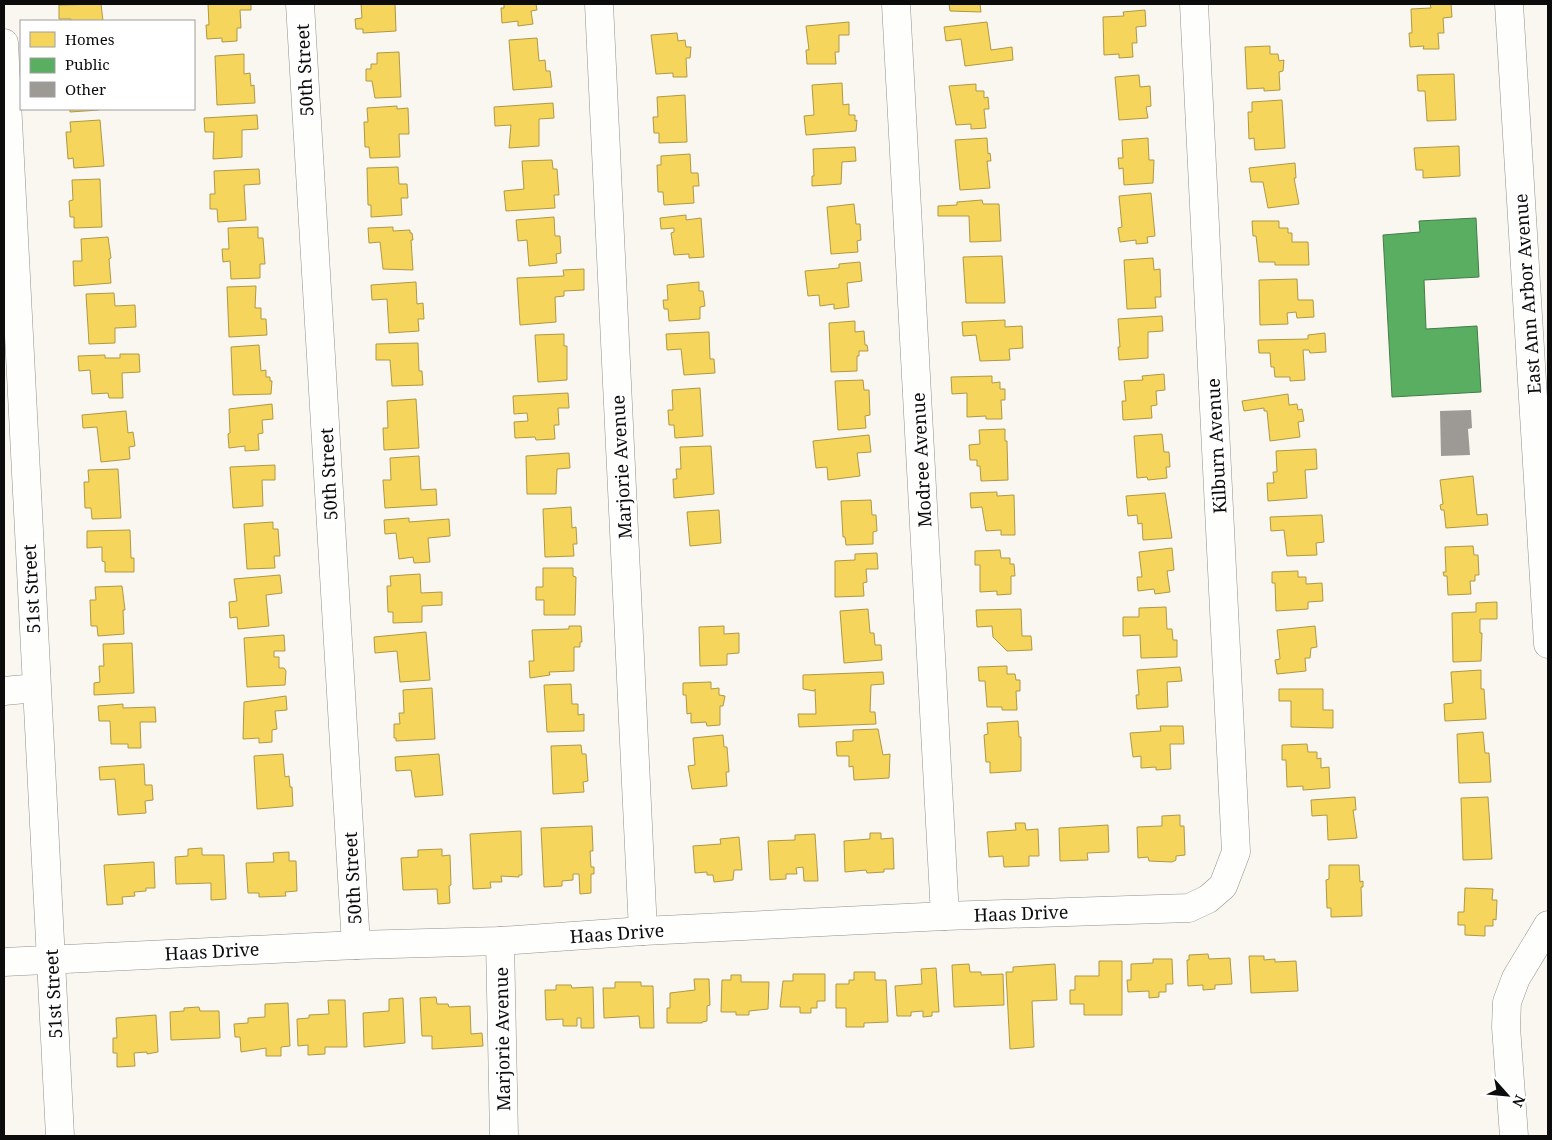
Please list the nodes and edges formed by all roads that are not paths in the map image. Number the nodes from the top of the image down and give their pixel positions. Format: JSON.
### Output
{"nodes":[{"id":1,"x":300,"y":4,"type":"edge"},
{"id":2,"x":599,"y":4,"type":"edge"},
{"id":3,"x":896,"y":4,"type":"edge"},
{"id":4,"x":1194,"y":4,"type":"edge"},
{"id":5,"x":1508,"y":4,"type":"edge"},
{"id":6,"x":4,"y":43,"type":"edge"},
{"id":7,"x":11,"y":333,"type":"edge"},
{"id":8,"x":1548,"y":644,"type":"edge"},
{"id":9,"x":36,"y":688,"type":"junction"},
{"id":10,"x":4,"y":691,"type":"edge"},
{"id":11,"x":1223,"y":886,"type":"joint"},
{"id":12,"x":945,"y":916,"type":"junction"},
{"id":13,"x":1548,"y":925,"type":"edge"},
{"id":14,"x":643,"y":930,"type":"junction"},
{"id":15,"x":500,"y":941,"type":"junction"},
{"id":16,"x":356,"y":945,"type":"junction"},
{"id":17,"x":51,"y":958,"type":"junction"},
{"id":18,"x":4,"y":962,"type":"edge"},
{"id":19,"x":60,"y":1136,"type":"edge"},
{"id":20,"x":504,"y":1136,"type":"edge"},
{"id":21,"x":1514,"y":1136,"type":"edge"}],
"edges":[{"from":1,"to":16,"type":"street","name":"50th Street"},
{"from":2,"to":14,"type":"street","name":"Marjorie Avenue"},
{"from":3,"to":12,"type":"street","name":"Modree Avenue"},
{"from":4,"to":11,"type":"street","name":"Kilburn Avenue"},
{"from":5,"to":8,"type":"street","name":"East Ann Arbor Avenue"},
{"from":6,"to":7,"type":"street","name":"51st Street"},
{"from":7,"to":9,"type":"street","name":"51st Street"},
{"from":9,"to":10,"type":"street"},
{"from":9,"to":17,"type":"street","name":"51st Street"},
{"from":11,"to":12,"type":"street","name":"Haas Drive"},
{"from":12,"to":14,"type":"street","name":"Haas Drive"},
{"from":13,"to":21,"type":"street"},
{"from":14,"to":15,"type":"street","name":"Haas Drive"},
{"from":15,"to":16,"type":"street","name":"Haas Drive"},
{"from":15,"to":20,"type":"street","name":"Marjorie Avenue"},
{"from":16,"to":17,"type":"street","name":"Haas Drive"},
{"from":17,"to":18,"type":"street","name":"Haas Drive"},
{"from":17,"to":19,"type":"street","name":"51st Street"}]}
